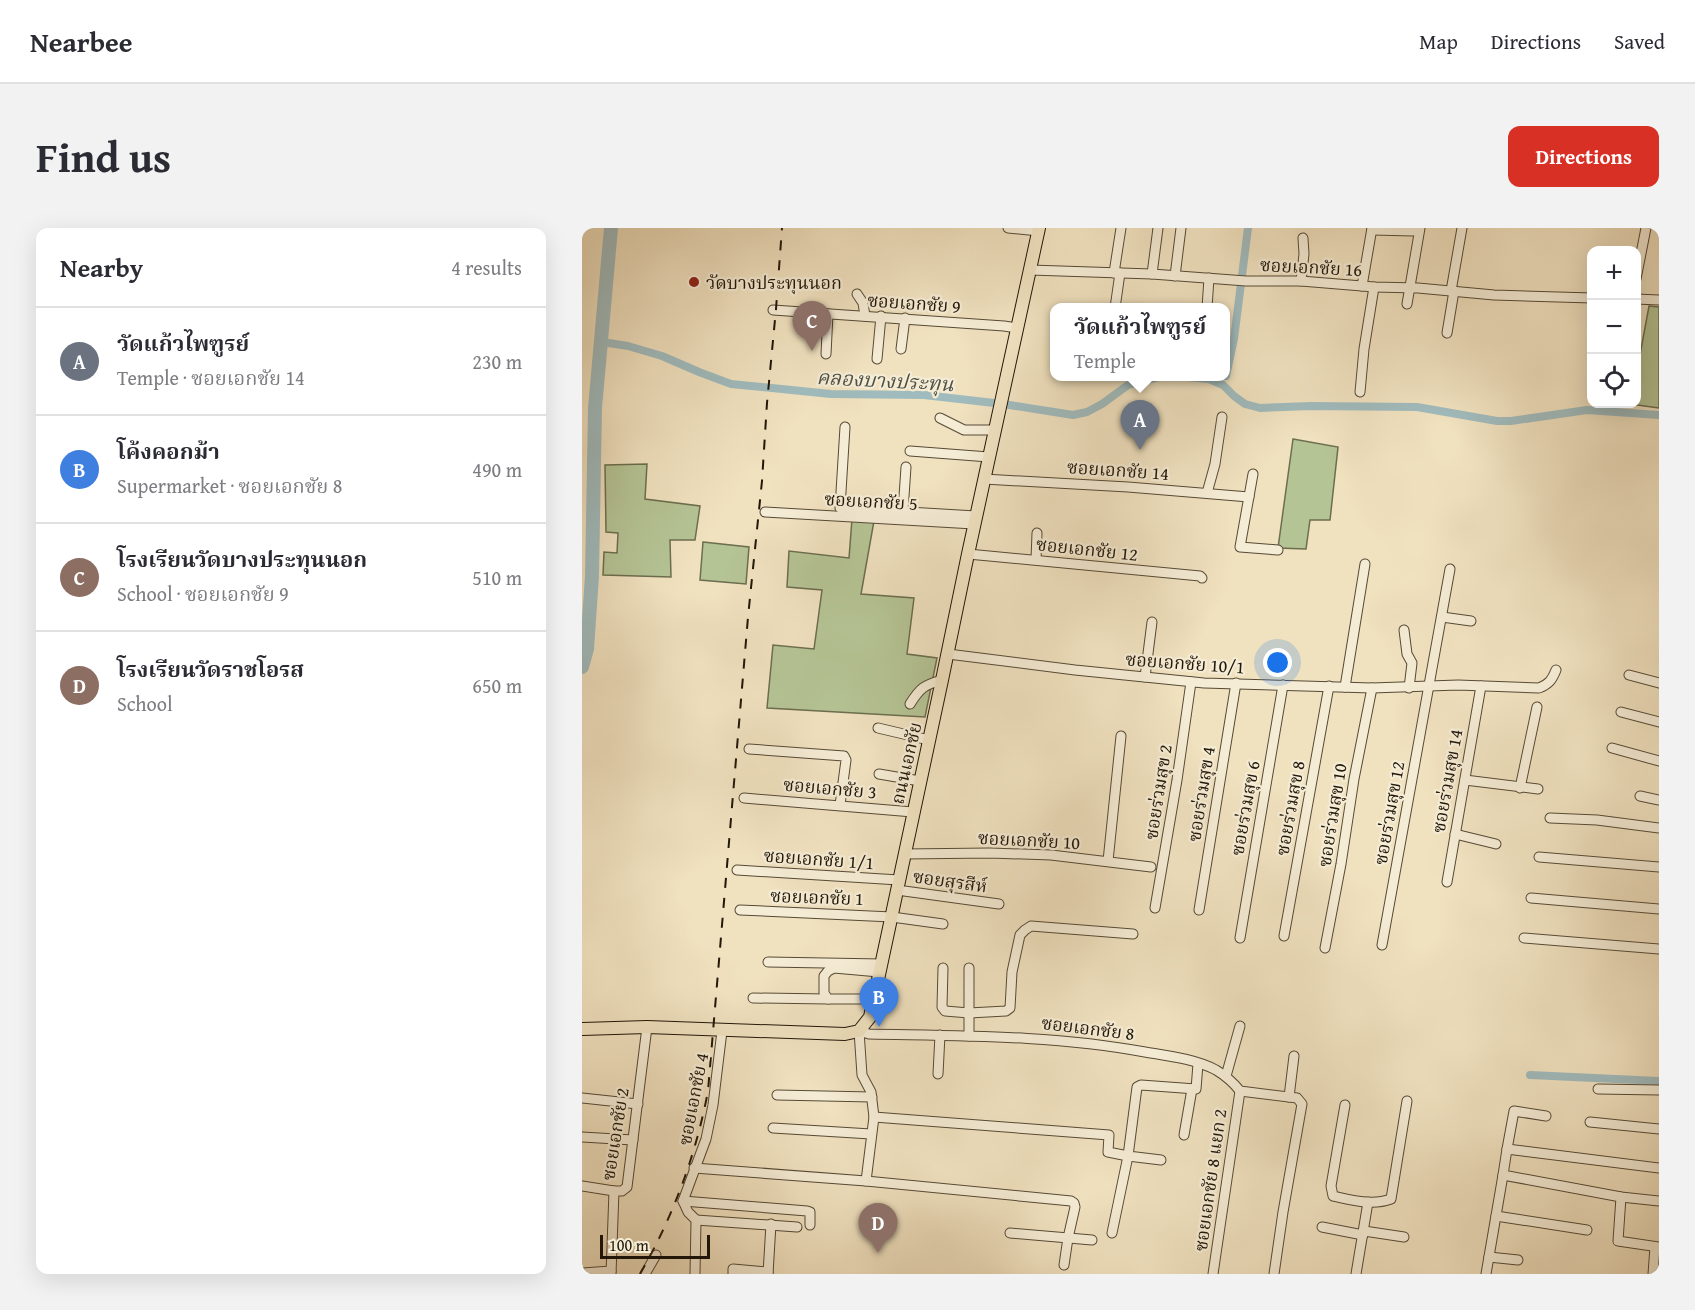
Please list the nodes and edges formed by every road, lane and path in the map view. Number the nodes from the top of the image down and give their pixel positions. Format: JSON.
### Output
{"nodes":[{"id":1,"x":1008,"y":228,"type":"edge"},
{"id":2,"x":1121,"y":228,"type":"edge"},
{"id":3,"x":1158,"y":228,"type":"edge"},
{"id":4,"x":1180,"y":228,"type":"edge"},
{"id":5,"x":1462,"y":228,"type":"edge"},
{"id":6,"x":1646,"y":228,"type":"edge"},
{"id":7,"x":1039,"y":229,"type":"edge"},
{"id":8,"x":1372,"y":229,"type":"edge"},
{"id":9,"x":1417,"y":230,"type":"edge"},
{"id":10,"x":1303,"y":238,"type":"dead end"},
{"id":11,"x":1641,"y":254,"type":"edge"},
{"id":12,"x":1030,"y":270,"type":"junction"},
{"id":13,"x":1117,"y":273,"type":"junction"},
{"id":14,"x":1152,"y":274,"type":"junction"},
{"id":15,"x":1175,"y":276,"type":"junction"},
{"id":16,"x":1209,"y":278,"type":"junction"},
{"id":17,"x":1301,"y":281,"type":"junction"},
{"id":18,"x":1362,"y":286,"type":"junction"},
{"id":19,"x":1374,"y":287,"type":"junction"},
{"id":20,"x":1410,"y":288,"type":"junction"},
{"id":21,"x":1452,"y":291,"type":"junction"},
{"id":22,"x":857,"y":294,"type":"dead end"},
{"id":23,"x":1587,"y":298,"type":"edge"},
{"id":24,"x":1641,"y":299,"type":"edge"},
{"id":25,"x":1659,"y":300,"type":"edge"},
{"id":26,"x":1115,"y":303,"type":"edge"},
{"id":27,"x":1208,"y":303,"type":"edge"},
{"id":28,"x":1407,"y":304,"type":"dead end"},
{"id":29,"x":773,"y":310,"type":"dead end"},
{"id":30,"x":828,"y":314,"type":"junction"},
{"id":31,"x":865,"y":316,"type":"junction"},
{"id":32,"x":880,"y":316,"type":"junction"},
{"id":33,"x":905,"y":318,"type":"junction"},
{"id":34,"x":1017,"y":328,"type":"junction"},
{"id":35,"x":1447,"y":333,"type":"dead end"},
{"id":36,"x":901,"y":349,"type":"dead end"},
{"id":37,"x":826,"y":354,"type":"dead end"},
{"id":38,"x":877,"y":359,"type":"dead end"},
{"id":39,"x":1360,"y":392,"type":"dead end"},
{"id":40,"x":1222,"y":417,"type":"dead end"},
{"id":41,"x":940,"y":418,"type":"dead end"},
{"id":42,"x":997,"y":424,"type":"junction"},
{"id":43,"x":845,"y":427,"type":"dead end"},
{"id":44,"x":910,"y":451,"type":"dead end"},
{"id":45,"x":989,"y":457,"type":"junction"},
{"id":46,"x":906,"y":467,"type":"dead end"},
{"id":47,"x":1252,"y":474,"type":"dead end"},
{"id":48,"x":984,"y":479,"type":"junction"},
{"id":49,"x":1207,"y":493,"type":"junction"},
{"id":50,"x":1249,"y":497,"type":"junction"},
{"id":51,"x":765,"y":512,"type":"dead end"},
{"id":52,"x":903,"y":512,"type":"junction"},
{"id":53,"x":975,"y":520,"type":"junction"},
{"id":54,"x":1037,"y":532,"type":"dead end"},
{"id":55,"x":1278,"y":550,"type":"dead end"},
{"id":56,"x":968,"y":554,"type":"junction"},
{"id":57,"x":1036,"y":560,"type":"junction"},
{"id":58,"x":1365,"y":564,"type":"dead end"},
{"id":59,"x":1450,"y":569,"type":"dead end"},
{"id":60,"x":1202,"y":578,"type":"dead end"},
{"id":61,"x":1442,"y":617,"type":"junction"},
{"id":62,"x":1471,"y":621,"type":"dead end"},
{"id":63,"x":1152,"y":622,"type":"dead end"},
{"id":64,"x":1404,"y":630,"type":"dead end"},
{"id":65,"x":948,"y":654,"type":"junction"},
{"id":66,"x":1556,"y":670,"type":"dead end"},
{"id":67,"x":1629,"y":675,"type":"dead end"},
{"id":68,"x":1145,"y":677,"type":"junction"},
{"id":69,"x":942,"y":680,"type":"junction"},
{"id":70,"x":1191,"y":682,"type":"junction"},
{"id":71,"x":1659,"y":682,"type":"edge"},
{"id":72,"x":1236,"y":683,"type":"junction"},
{"id":73,"x":1283,"y":684,"type":"junction"},
{"id":74,"x":1329,"y":686,"type":"junction"},
{"id":75,"x":1481,"y":686,"type":"junction"},
{"id":76,"x":1345,"y":687,"type":"junction"},
{"id":77,"x":1429,"y":687,"type":"junction"},
{"id":78,"x":1372,"y":688,"type":"junction"},
{"id":79,"x":1410,"y":688,"type":"junction"},
{"id":80,"x":910,"y":704,"type":"dead end"},
{"id":81,"x":1537,"y":707,"type":"dead end"},
{"id":82,"x":1621,"y":712,"type":"dead end"},
{"id":83,"x":1659,"y":722,"type":"edge"},
{"id":84,"x":879,"y":728,"type":"dead end"},
{"id":85,"x":1121,"y":736,"type":"dead end"},
{"id":86,"x":929,"y":740,"type":"junction"},
{"id":87,"x":1612,"y":748,"type":"dead end"},
{"id":88,"x":749,"y":749,"type":"dead end"},
{"id":89,"x":1659,"y":761,"type":"edge"},
{"id":90,"x":879,"y":774,"type":"dead end"},
{"id":91,"x":1465,"y":780,"type":"junction"},
{"id":92,"x":920,"y":781,"type":"junction"},
{"id":93,"x":1520,"y":788,"type":"junction"},
{"id":94,"x":1538,"y":789,"type":"dead end"},
{"id":95,"x":1640,"y":796,"type":"dead end"},
{"id":96,"x":744,"y":798,"type":"dead end"},
{"id":97,"x":1659,"y":800,"type":"edge"},
{"id":98,"x":840,"y":805,"type":"junction"},
{"id":99,"x":913,"y":812,"type":"junction"},
{"id":100,"x":1550,"y":818,"type":"dead end"},
{"id":101,"x":1659,"y":828,"type":"edge"},
{"id":102,"x":1455,"y":834,"type":"junction"},
{"id":103,"x":1496,"y":844,"type":"dead end"},
{"id":104,"x":904,"y":854,"type":"junction"},
{"id":105,"x":1539,"y":857,"type":"dead end"},
{"id":106,"x":1108,"y":861,"type":"junction"},
{"id":107,"x":1151,"y":867,"type":"dead end"},
{"id":108,"x":1659,"y":867,"type":"edge"},
{"id":109,"x":737,"y":870,"type":"dead end"},
{"id":110,"x":1447,"y":882,"type":"dead end"},
{"id":111,"x":898,"y":885,"type":"junction"},
{"id":112,"x":1531,"y":898,"type":"dead end"},
{"id":113,"x":999,"y":904,"type":"dead end"},
{"id":114,"x":1155,"y":908,"type":"dead end"},
{"id":115,"x":1659,"y":909,"type":"edge"},
{"id":116,"x":740,"y":910,"type":"dead end"},
{"id":117,"x":1199,"y":910,"type":"dead end"},
{"id":118,"x":892,"y":917,"type":"junction"},
{"id":119,"x":943,"y":924,"type":"dead end"},
{"id":120,"x":1132,"y":934,"type":"dead end"},
{"id":121,"x":1284,"y":936,"type":"dead end"},
{"id":122,"x":1240,"y":938,"type":"dead end"},
{"id":123,"x":1524,"y":938,"type":"dead end"},
{"id":124,"x":1382,"y":945,"type":"dead end"},
{"id":125,"x":1325,"y":948,"type":"dead end"},
{"id":126,"x":1659,"y":950,"type":"edge"},
{"id":127,"x":768,"y":962,"type":"dead end"},
{"id":128,"x":881,"y":968,"type":"junction"},
{"id":129,"x":943,"y":968,"type":"dead end"},
{"id":130,"x":969,"y":968,"type":"dead end"},
{"id":131,"x":753,"y":998,"type":"dead end"},
{"id":132,"x":828,"y":999,"type":"junction"},
{"id":133,"x":875,"y":999,"type":"junction"},
{"id":134,"x":969,"y":1012,"type":"junction"},
{"id":135,"x":1240,"y":1026,"type":"dead end"},
{"id":136,"x":647,"y":1027,"type":"junction"},
{"id":137,"x":582,"y":1029,"type":"edge"},
{"id":138,"x":722,"y":1031,"type":"junction"},
{"id":139,"x":859,"y":1032,"type":"junction"},
{"id":140,"x":940,"y":1035,"type":"junction"},
{"id":141,"x":969,"y":1036,"type":"junction"},
{"id":142,"x":1294,"y":1056,"type":"dead end"},
{"id":143,"x":1198,"y":1064,"type":"junction"},
{"id":144,"x":938,"y":1074,"type":"dead end"},
{"id":145,"x":1226,"y":1076,"type":"junction"},
{"id":146,"x":1192,"y":1089,"type":"junction"},
{"id":147,"x":1598,"y":1089,"type":"dead end"},
{"id":148,"x":1659,"y":1090,"type":"edge"},
{"id":149,"x":1240,"y":1091,"type":"junction"},
{"id":150,"x":777,"y":1095,"type":"dead end"},
{"id":151,"x":872,"y":1097,"type":"junction"},
{"id":152,"x":1290,"y":1097,"type":"junction"},
{"id":153,"x":582,"y":1098,"type":"edge"},
{"id":154,"x":1407,"y":1101,"type":"dead end"},
{"id":155,"x":638,"y":1104,"type":"junction"},
{"id":156,"x":1345,"y":1105,"type":"dead end"},
{"id":157,"x":1546,"y":1116,"type":"dead end"},
{"id":158,"x":874,"y":1117,"type":"junction"},
{"id":159,"x":1590,"y":1122,"type":"dead end"},
{"id":160,"x":773,"y":1128,"type":"dead end"},
{"id":161,"x":1659,"y":1129,"type":"edge"},
{"id":162,"x":871,"y":1134,"type":"junction"},
{"id":163,"x":1184,"y":1135,"type":"dead end"},
{"id":164,"x":582,"y":1137,"type":"edge"},
{"id":165,"x":633,"y":1140,"type":"junction"},
{"id":166,"x":1507,"y":1149,"type":"junction"},
{"id":167,"x":1128,"y":1156,"type":"junction"},
{"id":168,"x":1161,"y":1160,"type":"dead end"},
{"id":169,"x":694,"y":1168,"type":"junction"},
{"id":170,"x":1659,"y":1168,"type":"edge"},
{"id":171,"x":1503,"y":1176,"type":"junction"},
{"id":172,"x":867,"y":1181,"type":"junction"},
{"id":173,"x":582,"y":1186,"type":"edge"},
{"id":174,"x":614,"y":1191,"type":"junction"},
{"id":175,"x":1622,"y":1197,"type":"junction"},
{"id":176,"x":683,"y":1201,"type":"junction"},
{"id":177,"x":1659,"y":1201,"type":"edge"},
{"id":178,"x":1368,"y":1202,"type":"junction"},
{"id":179,"x":1496,"y":1216,"type":"junction"},
{"id":180,"x":696,"y":1220,"type":"junction"},
{"id":181,"x":771,"y":1224,"type":"junction"},
{"id":182,"x":810,"y":1225,"type":"dead end"},
{"id":183,"x":797,"y":1227,"type":"dead end"},
{"id":184,"x":1322,"y":1227,"type":"dead end"},
{"id":185,"x":1587,"y":1230,"type":"dead end"},
{"id":186,"x":1010,"y":1233,"type":"dead end"},
{"id":187,"x":1112,"y":1233,"type":"dead end"},
{"id":188,"x":1364,"y":1233,"type":"junction"},
{"id":189,"x":1404,"y":1237,"type":"dead end"},
{"id":190,"x":1068,"y":1238,"type":"junction"},
{"id":191,"x":1092,"y":1240,"type":"dead end"},
{"id":192,"x":1657,"y":1247,"type":"edge"},
{"id":193,"x":656,"y":1255,"type":"dead end"},
{"id":194,"x":1489,"y":1257,"type":"junction"},
{"id":195,"x":1518,"y":1260,"type":"dead end"},
{"id":196,"x":1064,"y":1265,"type":"dead end"},
{"id":197,"x":582,"y":1273,"type":"edge"},
{"id":198,"x":611,"y":1273,"type":"edge"},
{"id":199,"x":768,"y":1273,"type":"edge"},
{"id":200,"x":645,"y":1274,"type":"edge"},
{"id":201,"x":695,"y":1274,"type":"edge"},
{"id":202,"x":733,"y":1274,"type":"edge"},
{"id":203,"x":1213,"y":1274,"type":"edge"},
{"id":204,"x":1274,"y":1274,"type":"edge"},
{"id":205,"x":1356,"y":1274,"type":"edge"},
{"id":206,"x":1486,"y":1274,"type":"edge"},
{"id":207,"x":1653,"y":1274,"type":"edge"}],
"edges":[{"from":1,"to":7,"type":"street"},
{"from":2,"to":13,"type":"street"},
{"from":3,"to":14,"type":"street"},
{"from":4,"to":15,"type":"street"},
{"from":5,"to":21,"type":"street"},
{"from":6,"to":11,"type":"street"},
{"from":7,"to":12,"type":"main road","name":"ถนนเอกชัย"},
{"from":8,"to":9,"type":"street"},
{"from":8,"to":18,"type":"street"},
{"from":9,"to":20,"type":"street"},
{"from":10,"to":17,"type":"street"},
{"from":12,"to":13,"type":"street","name":"ซอยเอกชัย 16"},
{"from":12,"to":34,"type":"main road","name":"ถนนเอกชัย"},
{"from":13,"to":14,"type":"street","name":"ซอยเอกชัย 16"},
{"from":13,"to":26,"type":"street"},
{"from":14,"to":15,"type":"street","name":"ซอยเอกชัย 16"},
{"from":15,"to":16,"type":"street","name":"ซอยเอกชัย 16"},
{"from":16,"to":17,"type":"street","name":"ซอยเอกชัย 16"},
{"from":16,"to":27,"type":"street"},
{"from":17,"to":18,"type":"street","name":"ซอยเอกชัย 16"},
{"from":18,"to":19,"type":"street","name":"ซอยเอกชัย 16"},
{"from":19,"to":20,"type":"street","name":"ซอยเอกชัย 16"},
{"from":19,"to":39,"type":"street"},
{"from":20,"to":21,"type":"street","name":"ซอยเอกชัย 16"},
{"from":20,"to":28,"type":"street"},
{"from":21,"to":23,"type":"street","name":"ซอยเอกชัย 16"},
{"from":21,"to":35,"type":"street"},
{"from":22,"to":31,"type":"street"},
{"from":24,"to":25,"type":"street"},
{"from":29,"to":30,"type":"street","name":"ซอยเอกชัย 9"},
{"from":30,"to":31,"type":"street","name":"ซอยเอกชัย 9"},
{"from":30,"to":37,"type":"street"},
{"from":31,"to":32,"type":"street","name":"ซอยเอกชัย 9"},
{"from":32,"to":33,"type":"street","name":"ซอยเอกชัย 9"},
{"from":32,"to":38,"type":"street"},
{"from":33,"to":34,"type":"street","name":"ซอยเอกชัย 9"},
{"from":33,"to":36,"type":"street"},
{"from":34,"to":42,"type":"main road","name":"ถนนเอกชัย"},
{"from":40,"to":49,"type":"street"},
{"from":41,"to":42,"type":"street"},
{"from":42,"to":45,"type":"main road","name":"ถนนเอกชัย"},
{"from":43,"to":52,"type":"street"},
{"from":44,"to":45,"type":"street"},
{"from":45,"to":48,"type":"main road","name":"ถนนเอกชัย"},
{"from":46,"to":52,"type":"street"},
{"from":47,"to":50,"type":"street"},
{"from":48,"to":49,"type":"street","name":"ซอยเอกชัย 14"},
{"from":48,"to":53,"type":"main road","name":"ถนนเอกชัย"},
{"from":49,"to":50,"type":"street","name":"ซอยเอกชัย 14"},
{"from":50,"to":55,"type":"street"},
{"from":51,"to":53,"type":"street","name":"ซอยเอกชัย 5"},
{"from":52,"to":53,"type":"street"},
{"from":53,"to":56,"type":"main road","name":"ถนนเอกชัย"},
{"from":54,"to":57,"type":"street"},
{"from":56,"to":57,"type":"street","name":"ซอยเอกชัย 12"},
{"from":56,"to":65,"type":"main road","name":"ถนนเอกชัย"},
{"from":57,"to":60,"type":"street","name":"ซอยเอกชัย 12"},
{"from":58,"to":76,"type":"street"},
{"from":59,"to":61,"type":"street","name":"ซอยร่วมสุข 12"},
{"from":61,"to":62,"type":"street"},
{"from":61,"to":77,"type":"street","name":"ซอยร่วมสุข 12"},
{"from":63,"to":68,"type":"street"},
{"from":64,"to":79,"type":"street"},
{"from":65,"to":68,"type":"street","name":"ซอยเอกชัย 10/1"},
{"from":65,"to":69,"type":"main road","name":"ถนนเอกชัย"},
{"from":66,"to":75,"type":"street","name":"ซอยเอกชัย 10/1"},
{"from":67,"to":71,"type":"street"},
{"from":68,"to":70,"type":"street","name":"ซอยเอกชัย 10/1"},
{"from":69,"to":80,"type":"street"},
{"from":69,"to":86,"type":"main road","name":"ถนนเอกชัย"},
{"from":70,"to":72,"type":"street","name":"ซอยเอกชัย 10/1"},
{"from":70,"to":114,"type":"street","name":"ซอยร่วมสุข 2"},
{"from":72,"to":73,"type":"street","name":"ซอยเอกชัย 10/1"},
{"from":72,"to":117,"type":"street","name":"ซอยร่วมสุข 4"},
{"from":73,"to":74,"type":"street","name":"ซอยเอกชัย 10/1"},
{"from":73,"to":122,"type":"street","name":"ซอยร่วมสุข 6"},
{"from":74,"to":76,"type":"street","name":"ซอยเอกชัย 10/1"},
{"from":74,"to":121,"type":"street","name":"ซอยร่วมสุข 8"},
{"from":75,"to":77,"type":"street","name":"ซอยเอกชัย 10/1"},
{"from":75,"to":91,"type":"street","name":"ซอยร่วมสุข 14"},
{"from":76,"to":78,"type":"street","name":"ซอยเอกชัย 10/1"},
{"from":77,"to":79,"type":"street","name":"ซอยเอกชัย 10/1"},
{"from":77,"to":124,"type":"street","name":"ซอยร่วมสุข 12"},
{"from":78,"to":79,"type":"street","name":"ซอยเอกชัย 10/1"},
{"from":78,"to":125,"type":"street","name":"ซอยร่วมสุข 10"},
{"from":81,"to":93,"type":"street"},
{"from":82,"to":83,"type":"street"},
{"from":84,"to":86,"type":"street"},
{"from":85,"to":106,"type":"street"},
{"from":86,"to":92,"type":"main road","name":"ถนนเอกชัย"},
{"from":87,"to":89,"type":"street"},
{"from":88,"to":98,"type":"street"},
{"from":90,"to":92,"type":"street"},
{"from":91,"to":93,"type":"street"},
{"from":91,"to":102,"type":"street","name":"ซอยร่วมสุข 14"},
{"from":92,"to":99,"type":"main road","name":"ถนนเอกชัย"},
{"from":93,"to":94,"type":"street"},
{"from":95,"to":97,"type":"street"},
{"from":96,"to":98,"type":"street","name":"ซอยเอกชัย 3"},
{"from":98,"to":99,"type":"street","name":"ซอยเอกชัย 3"},
{"from":99,"to":104,"type":"main road","name":"ถนนเอกชัย"},
{"from":100,"to":101,"type":"street"},
{"from":102,"to":103,"type":"street"},
{"from":102,"to":110,"type":"street","name":"ซอยร่วมสุข 14"},
{"from":104,"to":106,"type":"street","name":"ซอยเอกชัย 10"},
{"from":104,"to":111,"type":"main road","name":"ถนนเอกชัย"},
{"from":105,"to":108,"type":"street"},
{"from":106,"to":107,"type":"street","name":"ซอยเอกชัย 10"},
{"from":109,"to":111,"type":"street","name":"ซอยเอกชัย 1/1"},
{"from":111,"to":113,"type":"street","name":"ซอยสุรสีห์"},
{"from":111,"to":118,"type":"main road","name":"ถนนเอกชัย"},
{"from":112,"to":115,"type":"street"},
{"from":116,"to":118,"type":"street","name":"ซอยเอกชัย 1"},
{"from":118,"to":119,"type":"street","name":"ซอยเอกชัย 1"},
{"from":118,"to":128,"type":"main road","name":"ถนนเอกชัย"},
{"from":120,"to":134,"type":"street"},
{"from":123,"to":126,"type":"street"},
{"from":127,"to":128,"type":"street"},
{"from":128,"to":132,"type":"street"},
{"from":128,"to":133,"type":"main road","name":"ถนนเอกชัย"},
{"from":129,"to":134,"type":"street"},
{"from":130,"to":134,"type":"street"},
{"from":131,"to":132,"type":"street"},
{"from":132,"to":133,"type":"street"},
{"from":133,"to":139,"type":"main road","name":"ถนนเอกชัย"},
{"from":134,"to":141,"type":"street"},
{"from":135,"to":145,"type":"street"},
{"from":136,"to":137,"type":"main road"},
{"from":136,"to":138,"type":"main road"},
{"from":136,"to":155,"type":"street","name":"ซอยเอกชัย 2"},
{"from":138,"to":139,"type":"main road"},
{"from":138,"to":169,"type":"street","name":"ซอยเอกชัย 4"},
{"from":139,"to":140,"type":"street","name":"ซอยเอกชัย 8"},
{"from":139,"to":151,"type":"street"},
{"from":140,"to":141,"type":"street","name":"ซอยเอกชัย 8"},
{"from":140,"to":144,"type":"street"},
{"from":141,"to":143,"type":"street","name":"ซอยเอกชัย 8"},
{"from":142,"to":152,"type":"street"},
{"from":143,"to":145,"type":"street","name":"ซอยเอกชัย 8"},
{"from":143,"to":146,"type":"street"},
{"from":145,"to":149,"type":"street","name":"ซอยเอกชัย 8"},
{"from":146,"to":163,"type":"street"},
{"from":146,"to":167,"type":"street"},
{"from":147,"to":148,"type":"street"},
{"from":149,"to":152,"type":"street"},
{"from":149,"to":203,"type":"street","name":"ซอยเอกชัย 8 แยก 2"},
{"from":150,"to":151,"type":"street"},
{"from":151,"to":158,"type":"street"},
{"from":152,"to":204,"type":"street"},
{"from":153,"to":155,"type":"street"},
{"from":154,"to":178,"type":"street"},
{"from":155,"to":165,"type":"street","name":"ซอยเอกชัย 2"},
{"from":156,"to":178,"type":"street"},
{"from":157,"to":166,"type":"street"},
{"from":158,"to":162,"type":"street"},
{"from":158,"to":167,"type":"street"},
{"from":159,"to":161,"type":"street"},
{"from":160,"to":162,"type":"street"},
{"from":162,"to":172,"type":"street"},
{"from":164,"to":165,"type":"street"},
{"from":165,"to":174,"type":"street","name":"ซอยเอกชัย 2"},
{"from":166,"to":170,"type":"street"},
{"from":166,"to":171,"type":"street"},
{"from":167,"to":168,"type":"street"},
{"from":167,"to":187,"type":"street"},
{"from":169,"to":172,"type":"street"},
{"from":169,"to":176,"type":"street","name":"ซอยเอกชัย 4"},
{"from":171,"to":175,"type":"street"},
{"from":171,"to":179,"type":"street"},
{"from":172,"to":190,"type":"street"},
{"from":173,"to":174,"type":"street"},
{"from":174,"to":198,"type":"street","name":"ซอยเอกชัย 2"},
{"from":175,"to":177,"type":"street"},
{"from":175,"to":192,"type":"street"},
{"from":176,"to":180,"type":"street"},
{"from":176,"to":182,"type":"street"},
{"from":178,"to":188,"type":"street"},
{"from":179,"to":185,"type":"street"},
{"from":179,"to":194,"type":"street"},
{"from":180,"to":181,"type":"street"},
{"from":180,"to":201,"type":"street"},
{"from":181,"to":183,"type":"street"},
{"from":181,"to":199,"type":"street"},
{"from":184,"to":188,"type":"street"},
{"from":186,"to":190,"type":"street"},
{"from":188,"to":189,"type":"street"},
{"from":188,"to":205,"type":"street"},
{"from":190,"to":191,"type":"street"},
{"from":190,"to":196,"type":"street"},
{"from":192,"to":207,"type":"street"},
{"from":193,"to":200,"type":"street"},
{"from":194,"to":195,"type":"street"},
{"from":194,"to":206,"type":"street"},
{"from":197,"to":198,"type":"street"},
{"from":199,"to":202,"type":"street"}]}
